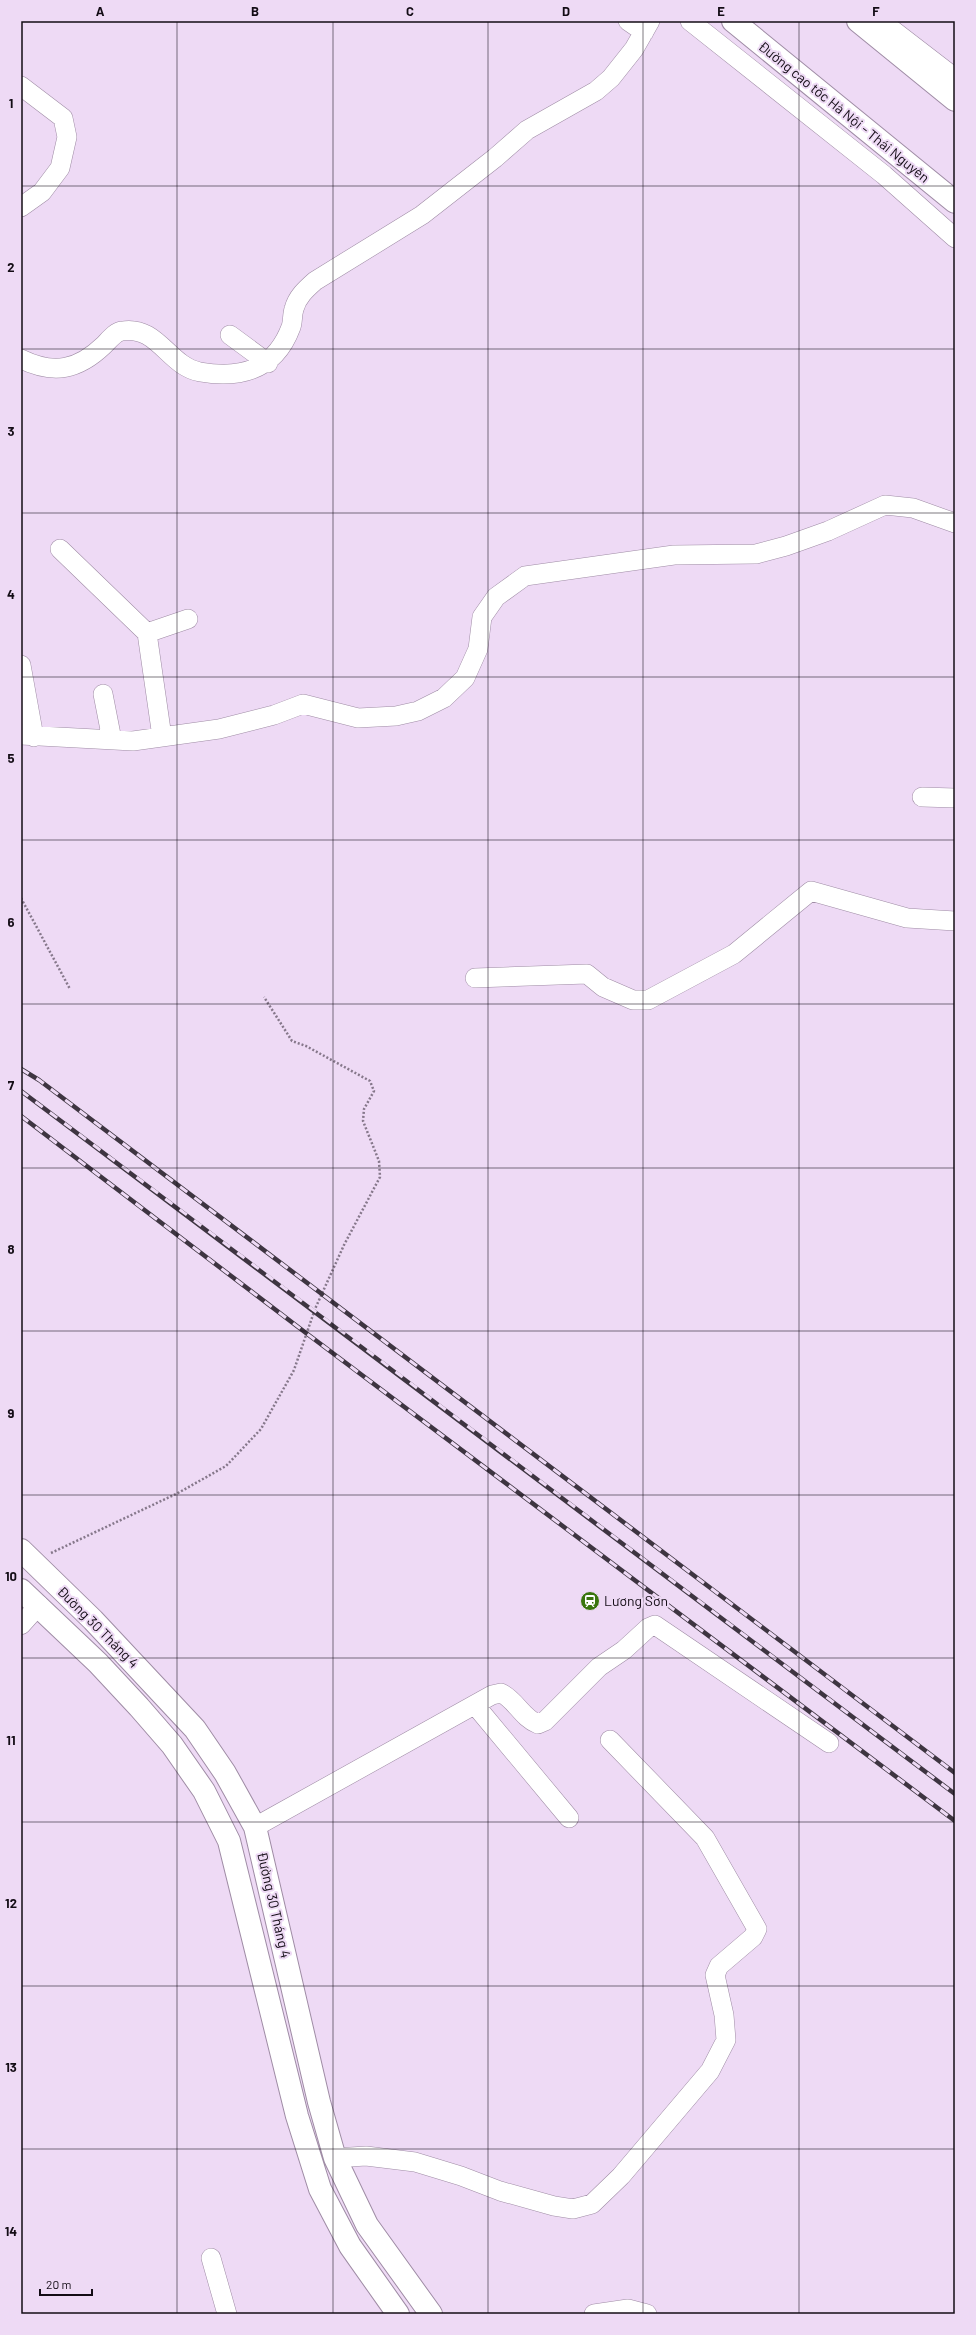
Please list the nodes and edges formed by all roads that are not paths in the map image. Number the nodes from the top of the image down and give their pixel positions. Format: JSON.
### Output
{"nodes":[{"id":1,"x":628,"y":21,"type":"edge"},
{"id":2,"x":690,"y":21,"type":"edge"},
{"id":3,"x":733,"y":21,"type":"edge"},
{"id":4,"x":858,"y":21,"type":"edge"},
{"id":5,"x":881,"y":21,"type":"edge"},
{"id":6,"x":647,"y":26,"type":"edge"},
{"id":7,"x":955,"y":78,"type":"edge"},
{"id":8,"x":21,"y":86,"type":"edge"},
{"id":9,"x":955,"y":100,"type":"edge"},
{"id":10,"x":955,"y":202,"type":"edge"},
{"id":11,"x":21,"y":207,"type":"edge"},
{"id":12,"x":955,"y":238,"type":"edge"},
{"id":13,"x":230,"y":335,"type":"dead end"},
{"id":14,"x":21,"y":359,"type":"edge"},
{"id":15,"x":268,"y":362,"type":"junction"},
{"id":16,"x":955,"y":523,"type":"edge"},
{"id":17,"x":60,"y":549,"type":"dead end"},
{"id":18,"x":188,"y":619,"type":"dead end"},
{"id":19,"x":147,"y":633,"type":"junction"},
{"id":20,"x":21,"y":665,"type":"edge"},
{"id":21,"x":103,"y":694,"type":"dead end"},
{"id":22,"x":27,"y":736,"type":"edge"},
{"id":23,"x":162,"y":737,"type":"junction"},
{"id":24,"x":112,"y":740,"type":"junction"},
{"id":25,"x":922,"y":797,"type":"dead end"},
{"id":26,"x":955,"y":798,"type":"edge"},
{"id":27,"x":955,"y":921,"type":"edge"},
{"id":28,"x":475,"y":978,"type":"dead end"},
{"id":29,"x":27,"y":1556,"type":"edge"},
{"id":30,"x":21,"y":1590,"type":"edge"},
{"id":31,"x":39,"y":1605,"type":"junction"},
{"id":32,"x":21,"y":1625,"type":"edge"},
{"id":33,"x":475,"y":1705,"type":"junction"},
{"id":34,"x":610,"y":1740,"type":"dead end"},
{"id":35,"x":829,"y":1743,"type":"dead end"},
{"id":36,"x":569,"y":1818,"type":"dead end"},
{"id":37,"x":255,"y":1827,"type":"junction"},
{"id":38,"x":229,"y":1841,"type":"junction"},
{"id":39,"x":335,"y":2158,"type":"junction"},
{"id":40,"x":211,"y":2258,"type":"dead end"},
{"id":41,"x":227,"y":2314,"type":"edge"},
{"id":42,"x":398,"y":2314,"type":"edge"},
{"id":43,"x":431,"y":2314,"type":"edge"},
{"id":44,"x":594,"y":2314,"type":"edge"},
{"id":45,"x":647,"y":2314,"type":"edge"}],
"edges":[{"from":1,"to":6,"type":"street"},
{"from":2,"to":12,"type":"street"},
{"from":3,"to":10,"type":"highway","name":"Đường cao tốc Hà Nội - Thái Nguyên"},
{"from":4,"to":9,"type":"highway"},
{"from":5,"to":7,"type":"street"},
{"from":6,"to":15,"type":"street"},
{"from":8,"to":11,"type":"street"},
{"from":13,"to":15,"type":"street"},
{"from":14,"to":15,"type":"street"},
{"from":16,"to":23,"type":"street"},
{"from":17,"to":19,"type":"street"},
{"from":18,"to":19,"type":"street"},
{"from":19,"to":23,"type":"street"},
{"from":20,"to":22,"type":"street"},
{"from":21,"to":24,"type":"street"},
{"from":22,"to":24,"type":"street"},
{"from":23,"to":24,"type":"street"},
{"from":25,"to":26,"type":"street"},
{"from":27,"to":28,"type":"street"},
{"from":29,"to":37,"type":"highway","name":"Đường 30 Tháng 4"},
{"from":30,"to":31,"type":"highway","name":"Đường 30 Tháng 4"},
{"from":31,"to":32,"type":"street"},
{"from":31,"to":38,"type":"highway","name":"Đường 30 Tháng 4"},
{"from":33,"to":35,"type":"street"},
{"from":33,"to":36,"type":"street"},
{"from":33,"to":37,"type":"street"},
{"from":34,"to":39,"type":"street"},
{"from":37,"to":38,"type":"highway"},
{"from":37,"to":39,"type":"highway","name":"Đường 30 Tháng 4"},
{"from":38,"to":42,"type":"highway","name":"Đường 30 Tháng 4"},
{"from":39,"to":43,"type":"highway","name":"Đường 30 Tháng 4"},
{"from":40,"to":41,"type":"street"},
{"from":44,"to":45,"type":"street"}]}
